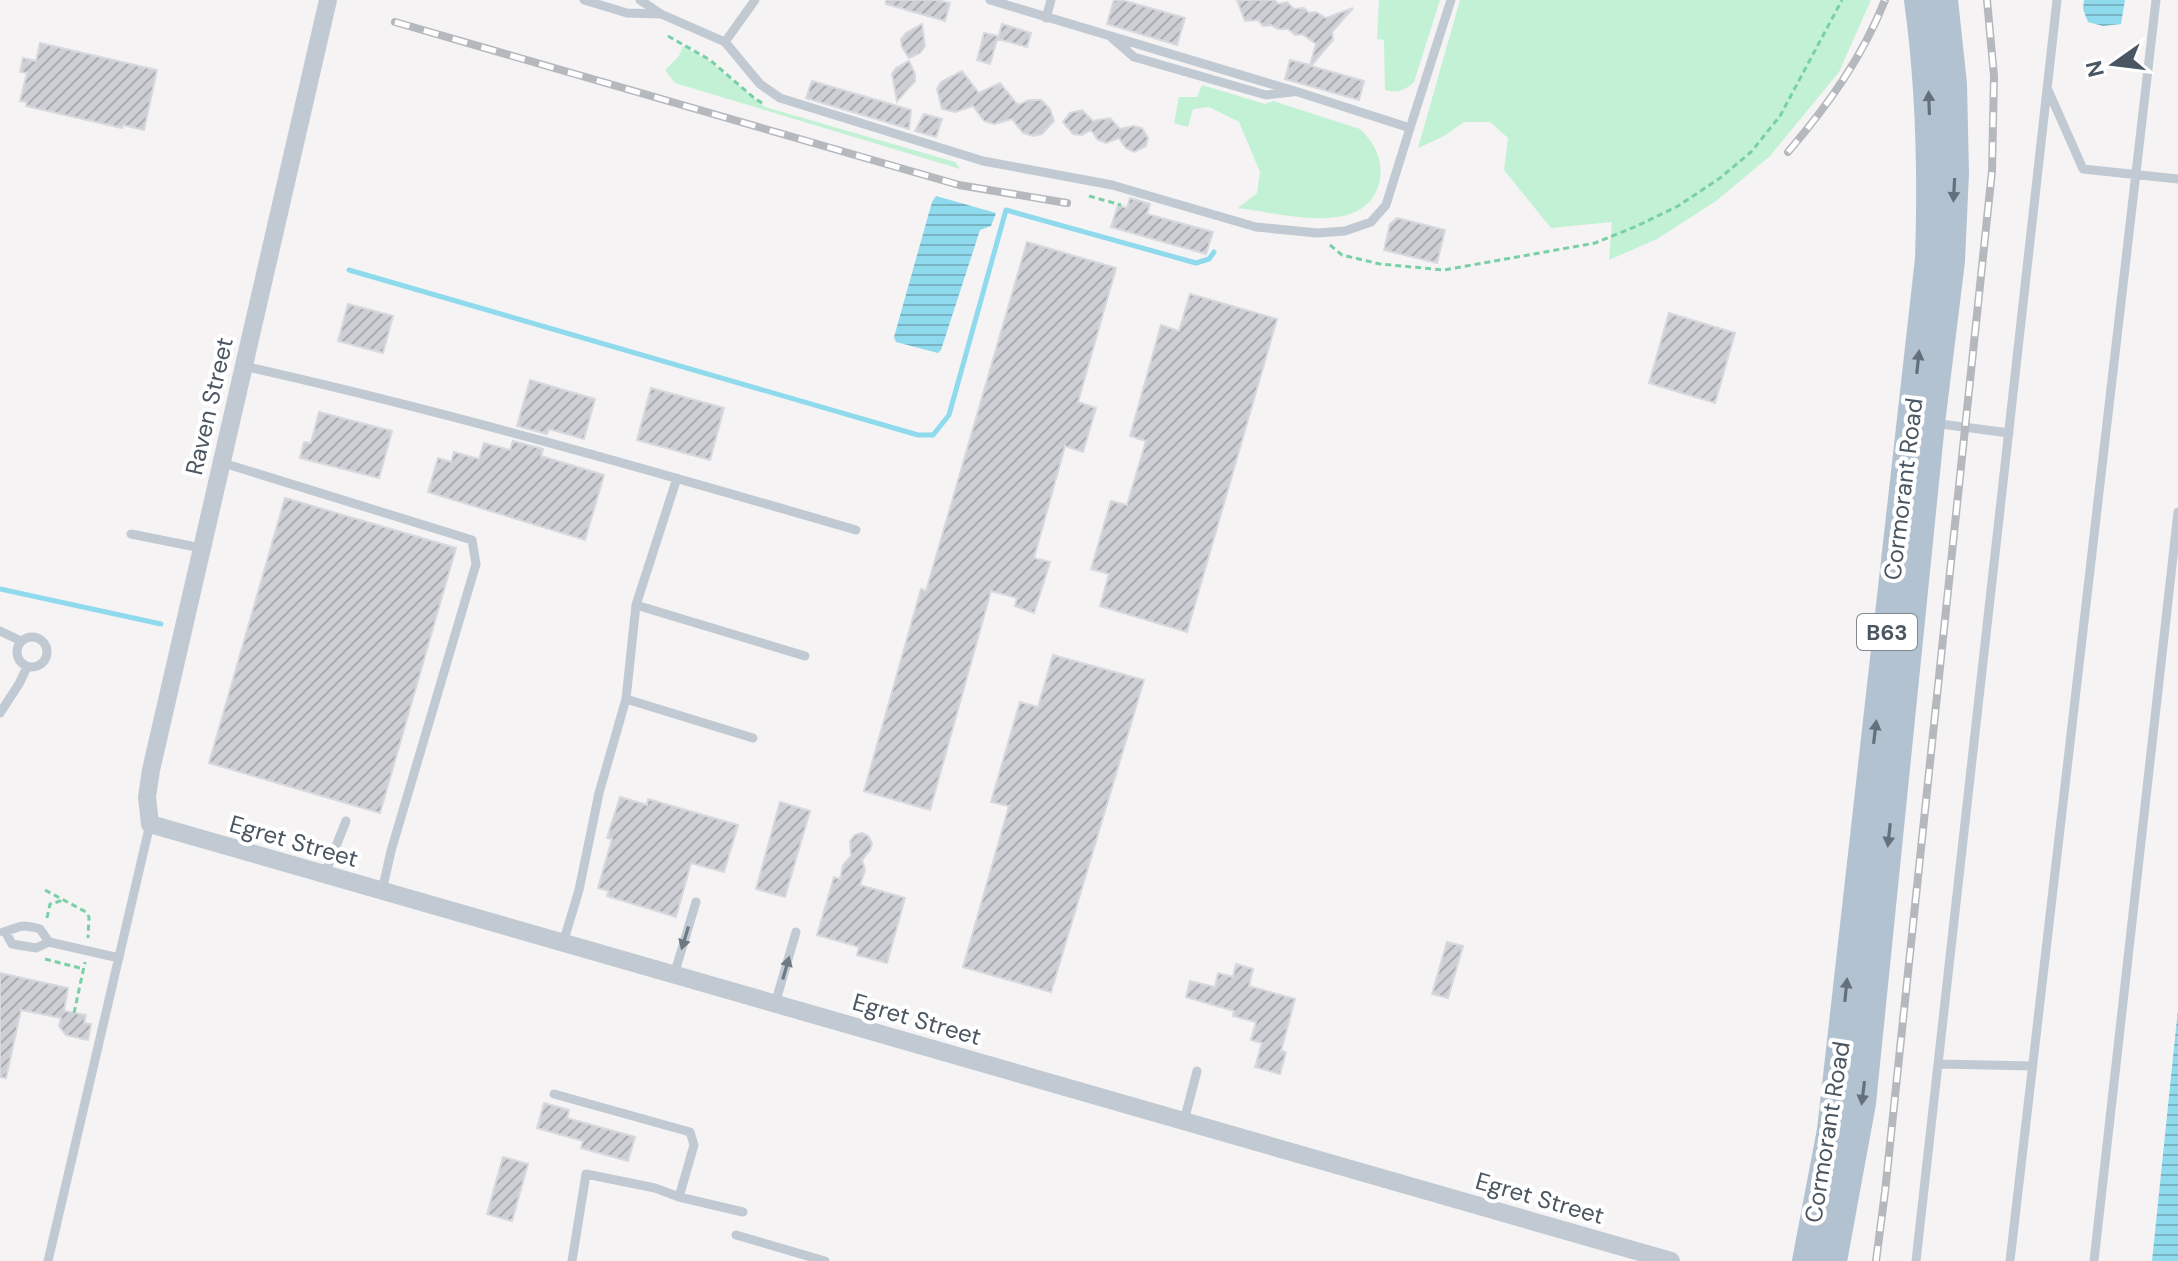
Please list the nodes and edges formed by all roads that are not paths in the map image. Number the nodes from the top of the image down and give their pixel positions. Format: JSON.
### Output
{"nodes":[{"id":1,"x":328,"y":0,"type":"edge"},
{"id":2,"x":584,"y":0,"type":"edge"},
{"id":3,"x":640,"y":0,"type":"edge"},
{"id":4,"x":755,"y":0,"type":"edge"},
{"id":5,"x":990,"y":0,"type":"edge"},
{"id":6,"x":1051,"y":0,"type":"edge"},
{"id":7,"x":1451,"y":0,"type":"edge"},
{"id":8,"x":1918,"y":0,"type":"edge"},
{"id":9,"x":1944,"y":0,"type":"edge"},
{"id":10,"x":2057,"y":0,"type":"edge"},
{"id":11,"x":2156,"y":0,"type":"edge"},
{"id":12,"x":661,"y":14,"type":"junction"},
{"id":13,"x":1046,"y":18,"type":"junction"},
{"id":14,"x":725,"y":42,"type":"junction"},
{"id":15,"x":2047,"y":87,"type":"junction"},
{"id":16,"x":1410,"y":128,"type":"junction"},
{"id":17,"x":2136,"y":175,"type":"junction"},
{"id":18,"x":2178,"y":179,"type":"edge"},
{"id":19,"x":243,"y":366,"type":"junction"},
{"id":20,"x":1931,"y":423,"type":"junction"},
{"id":21,"x":2009,"y":433,"type":"junction"},
{"id":22,"x":220,"y":462,"type":"junction"},
{"id":23,"x":677,"y":478,"type":"junction"},
{"id":24,"x":2178,"y":512,"type":"edge"},
{"id":25,"x":856,"y":530,"type":"dead end"},
{"id":26,"x":131,"y":534,"type":"dead end"},
{"id":27,"x":201,"y":548,"type":"junction"},
{"id":28,"x":636,"y":605,"type":"junction"},
{"id":29,"x":0,"y":631,"type":"edge"},
{"id":30,"x":21,"y":641,"type":"junction"},
{"id":31,"x":805,"y":656,"type":"dead end"},
{"id":32,"x":27,"y":667,"type":"junction"},
{"id":33,"x":626,"y":699,"type":"junction"},
{"id":34,"x":0,"y":713,"type":"edge"},
{"id":35,"x":753,"y":738,"type":"dead end"},
{"id":36,"x":346,"y":821,"type":"dead end"},
{"id":37,"x":150,"y":824,"type":"junction"},
{"id":38,"x":325,"y":874,"type":"junction"},
{"id":39,"x":382,"y":891,"type":"junction"},
{"id":40,"x":696,"y":902,"type":"dead end"},
{"id":41,"x":3,"y":932,"type":"edge"},
{"id":42,"x":796,"y":932,"type":"dead end"},
{"id":43,"x":49,"y":942,"type":"junction"},
{"id":44,"x":563,"y":943,"type":"junction"},
{"id":45,"x":119,"y":958,"type":"junction"},
{"id":46,"x":674,"y":975,"type":"junction"},
{"id":47,"x":775,"y":1004,"type":"junction"},
{"id":48,"x":1939,"y":1064,"type":"junction"},
{"id":49,"x":2032,"y":1066,"type":"junction"},
{"id":50,"x":1197,"y":1071,"type":"dead end"},
{"id":51,"x":554,"y":1094,"type":"dead end"},
{"id":52,"x":1184,"y":1121,"type":"junction"},
{"id":53,"x":679,"y":1197,"type":"junction"},
{"id":54,"x":743,"y":1212,"type":"dead end"},
{"id":55,"x":736,"y":1235,"type":"dead end"},
{"id":56,"x":48,"y":1261,"type":"edge"},
{"id":57,"x":572,"y":1261,"type":"edge"},
{"id":58,"x":825,"y":1261,"type":"edge"},
{"id":59,"x":1671,"y":1261,"type":"edge"},
{"id":60,"x":1806,"y":1261,"type":"edge"},
{"id":61,"x":1833,"y":1261,"type":"edge"},
{"id":62,"x":1916,"y":1261,"type":"edge"},
{"id":63,"x":2010,"y":1261,"type":"edge"},
{"id":64,"x":2094,"y":1261,"type":"edge"}],
"edges":[{"from":1,"to":19,"type":"street","name":"Raven Street"},
{"from":2,"to":12,"type":"lane"},
{"from":3,"to":12,"type":"lane"},
{"from":4,"to":14,"type":"lane"},
{"from":5,"to":13,"type":"lane"},
{"from":6,"to":13,"type":"lane"},
{"from":7,"to":16,"type":"lane"},
{"from":60,"to":8,"type":"main road","name":"Cormorant Road","number":"B63","one_way":true},
{"from":9,"to":20,"type":"main road","name":"Cormorant Road","number":"B63","one_way":true},
{"from":10,"to":15,"type":"lane"},
{"from":11,"to":17,"type":"lane"},
{"from":12,"to":14,"type":"lane"},
{"from":13,"to":16,"type":"lane"},
{"from":14,"to":16,"type":"lane"},
{"from":15,"to":17,"type":"lane"},
{"from":15,"to":21,"type":"lane"},
{"from":17,"to":18,"type":"lane"},
{"from":17,"to":49,"type":"lane"},
{"from":19,"to":22,"type":"street","name":"Raven Street"},
{"from":19,"to":23,"type":"lane"},
{"from":20,"to":21,"type":"lane"},
{"from":20,"to":61,"type":"main road","name":"Cormorant Road","number":"B63","one_way":true},
{"from":21,"to":48,"type":"lane"},
{"from":22,"to":27,"type":"street","name":"Raven Street"},
{"from":22,"to":39,"type":"lane"},
{"from":23,"to":25,"type":"lane"},
{"from":23,"to":28,"type":"lane"},
{"from":24,"to":64,"type":"lane"},
{"from":26,"to":27,"type":"lane"},
{"from":27,"to":37,"type":"street","name":"Raven Street"},
{"from":28,"to":31,"type":"lane"},
{"from":28,"to":33,"type":"lane"},
{"from":29,"to":30,"type":"lane"},
{"from":30,"to":32,"type":"lane"},
{"from":30,"to":32,"type":"lane"},
{"from":32,"to":34,"type":"lane"},
{"from":33,"to":35,"type":"lane"},
{"from":33,"to":44,"type":"lane"},
{"from":36,"to":38,"type":"lane"},
{"from":37,"to":38,"type":"street","name":"Egret Street"},
{"from":37,"to":45,"type":"lane"},
{"from":38,"to":39,"type":"street","name":"Egret Street"},
{"from":39,"to":44,"type":"street","name":"Egret Street"},
{"from":40,"to":46,"type":"lane","one_way":true},
{"from":41,"to":43,"type":"lane"},
{"from":41,"to":43,"type":"lane"},
{"from":47,"to":42,"type":"lane","one_way":true},
{"from":43,"to":45,"type":"lane"},
{"from":44,"to":46,"type":"street","name":"Egret Street"},
{"from":45,"to":56,"type":"lane"},
{"from":46,"to":47,"type":"street","name":"Egret Street"},
{"from":47,"to":52,"type":"street","name":"Egret Street"},
{"from":48,"to":49,"type":"lane"},
{"from":48,"to":62,"type":"lane"},
{"from":49,"to":63,"type":"lane"},
{"from":50,"to":52,"type":"lane"},
{"from":51,"to":53,"type":"lane"},
{"from":52,"to":59,"type":"street","name":"Egret Street"},
{"from":53,"to":54,"type":"lane"},
{"from":53,"to":57,"type":"lane"},
{"from":55,"to":58,"type":"lane"}]}
